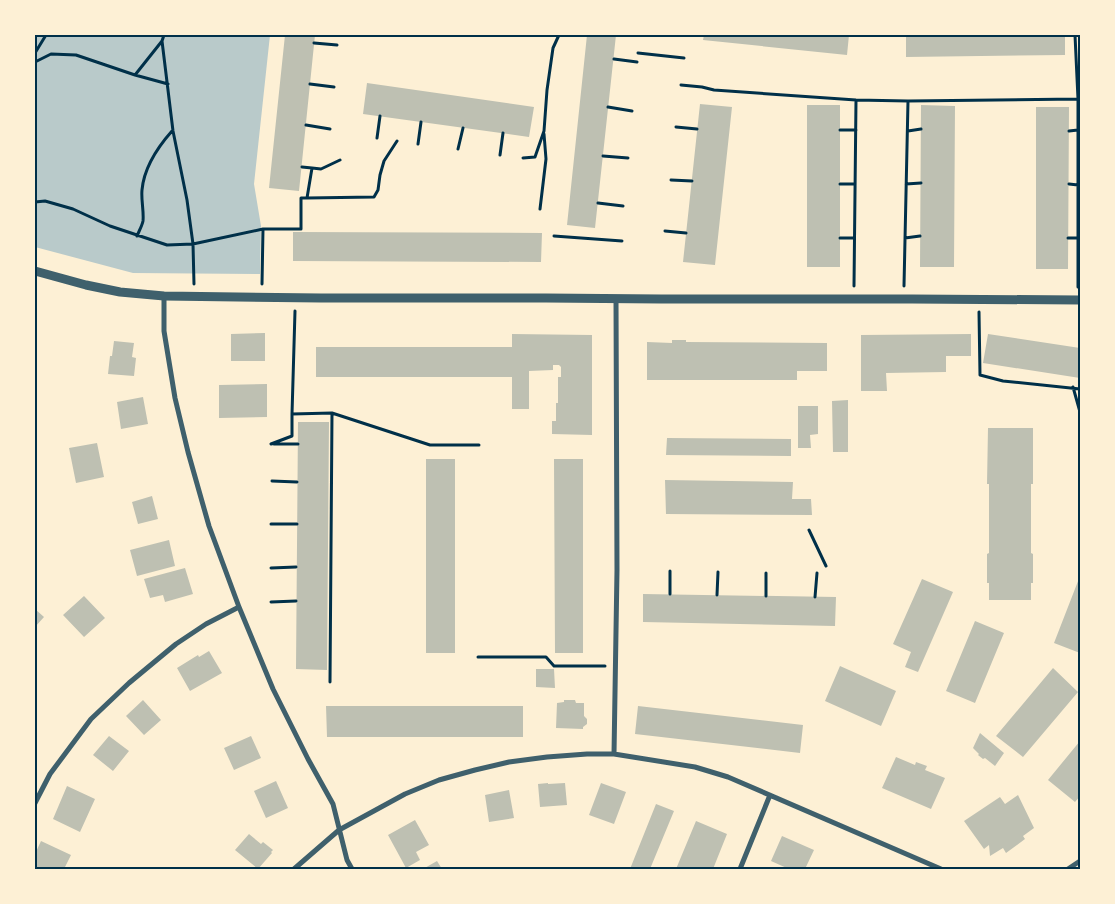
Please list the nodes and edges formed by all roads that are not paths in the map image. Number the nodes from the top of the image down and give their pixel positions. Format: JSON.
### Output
{"nodes":[{"id":1,"x":35,"y":271,"type":"edge"},
{"id":2,"x":164,"y":296,"type":"junction"},
{"id":3,"x":616,"y":299,"type":"junction"},
{"id":4,"x":1079,"y":300,"type":"edge"},
{"id":5,"x":239,"y":607,"type":"junction"},
{"id":6,"x":614,"y":754,"type":"junction"},
{"id":7,"x":770,"y":795,"type":"junction"},
{"id":8,"x":35,"y":803,"type":"edge"},
{"id":9,"x":339,"y":830,"type":"junction"},
{"id":10,"x":1080,"y":861,"type":"edge"},
{"id":11,"x":294,"y":869,"type":"edge"},
{"id":12,"x":352,"y":869,"type":"edge"},
{"id":13,"x":740,"y":869,"type":"edge"},
{"id":14,"x":941,"y":869,"type":"edge"},
{"id":15,"x":1068,"y":869,"type":"edge"}],
"edges":[{"from":1,"to":2,"type":"street"},
{"from":2,"to":3,"type":"street"},
{"from":2,"to":5,"type":"street"},
{"from":3,"to":4,"type":"street"},
{"from":3,"to":6,"type":"street"},
{"from":5,"to":8,"type":"street"},
{"from":5,"to":9,"type":"street"},
{"from":6,"to":7,"type":"street"},
{"from":6,"to":9,"type":"street"},
{"from":7,"to":13,"type":"street"},
{"from":7,"to":14,"type":"street"},
{"from":9,"to":11,"type":"street"},
{"from":9,"to":12,"type":"street"},
{"from":10,"to":15,"type":"street"}]}
